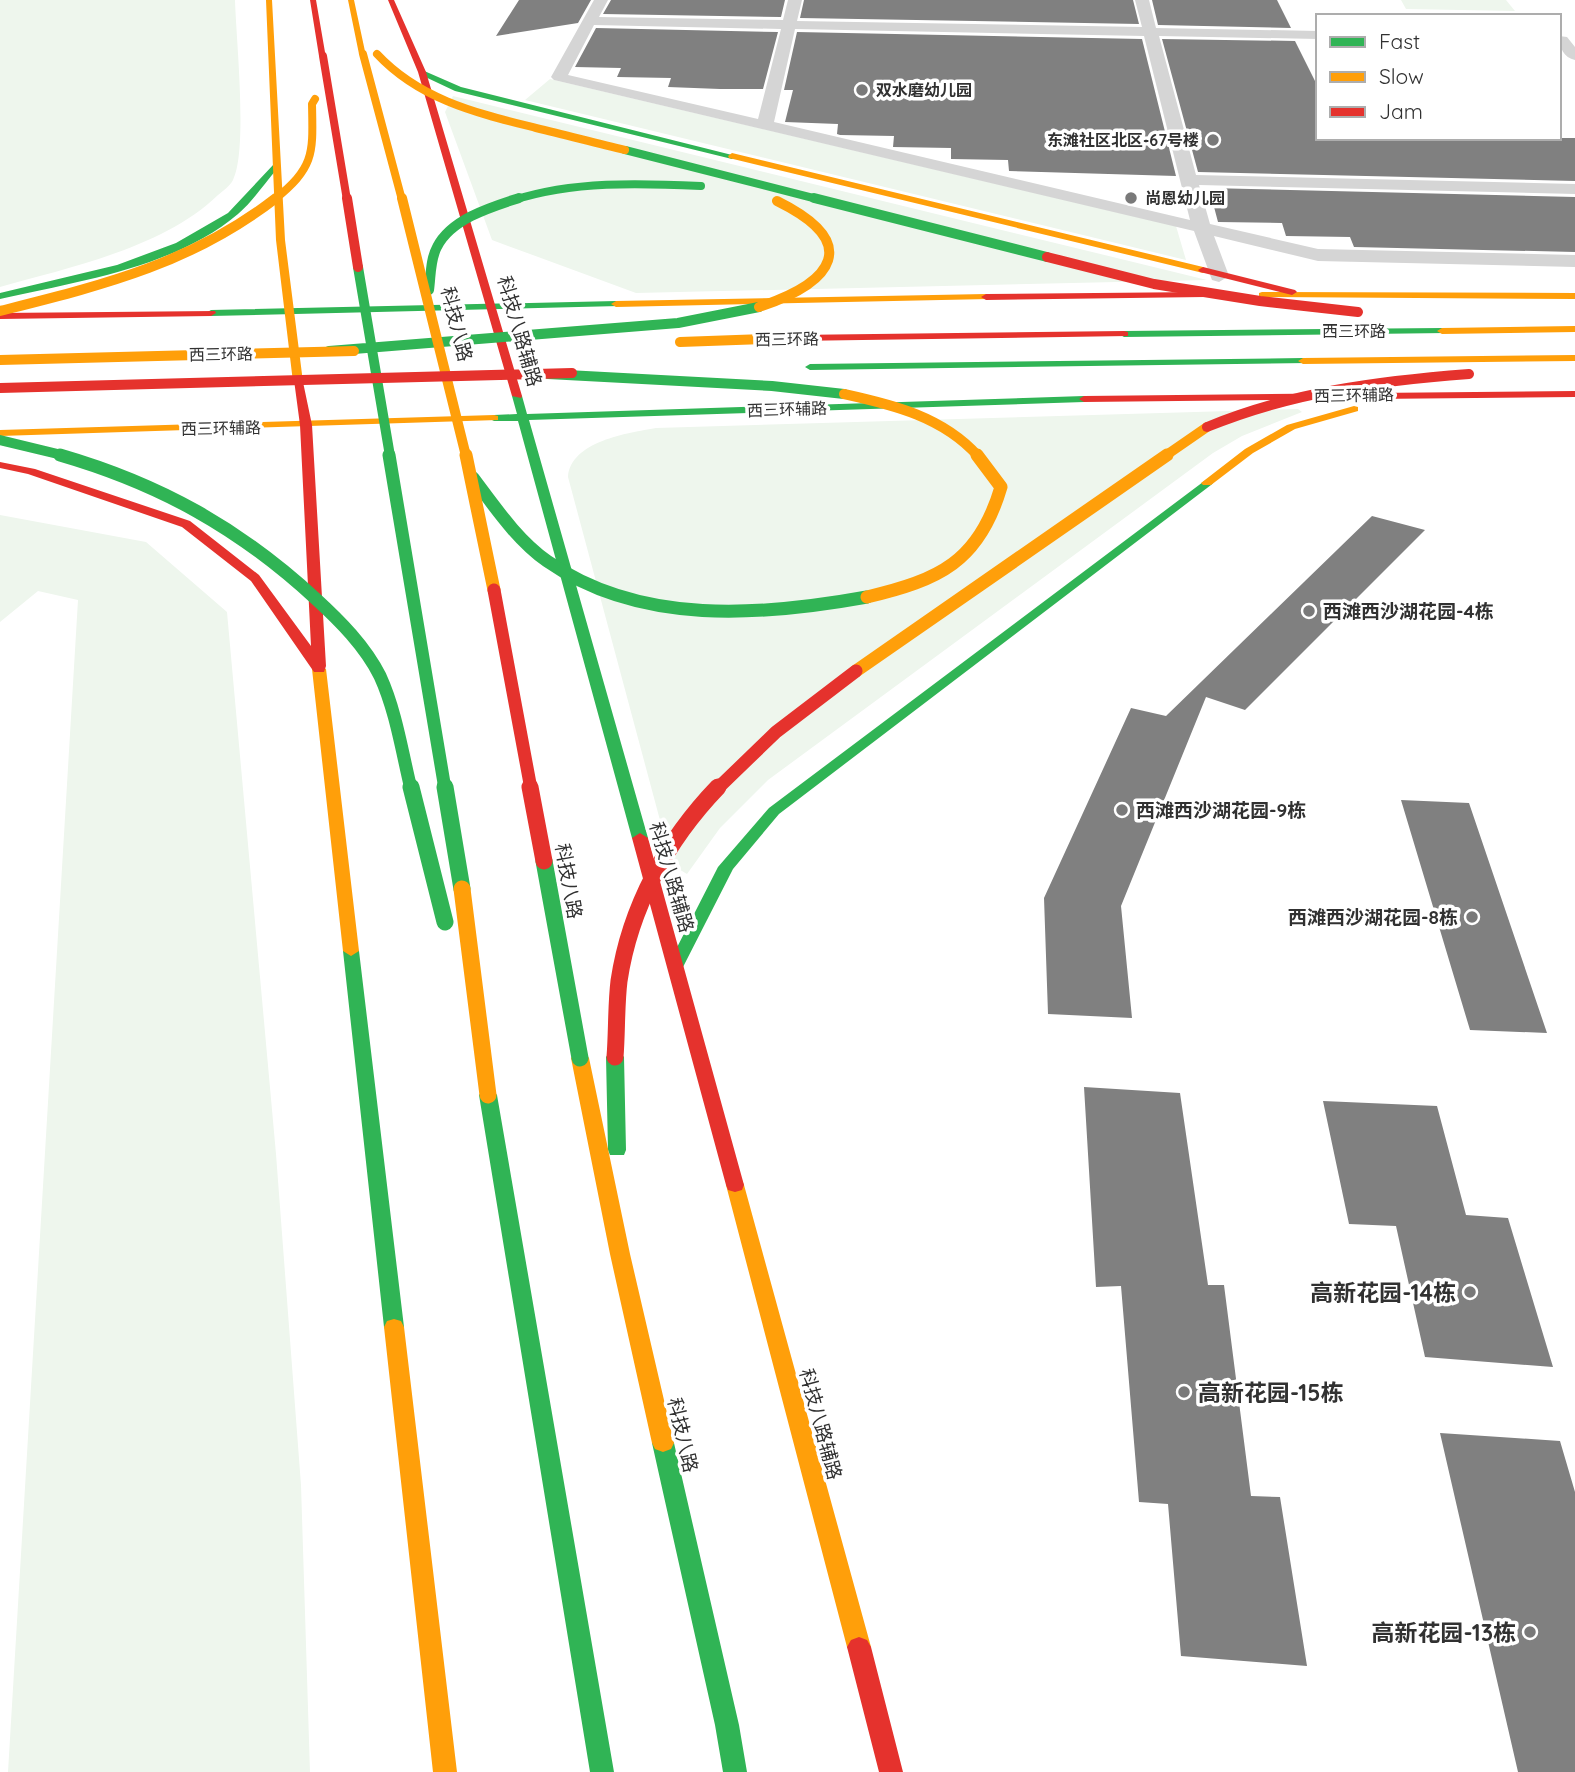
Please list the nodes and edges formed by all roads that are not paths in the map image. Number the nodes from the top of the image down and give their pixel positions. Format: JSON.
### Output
{"nodes":[{"id":1,"x":269,"y":0,"type":"edge"},
{"id":2,"x":313,"y":0,"type":"edge"},
{"id":3,"x":391,"y":0,"type":"edge"},
{"id":4,"x":601,"y":0,"type":"edge"},
{"id":5,"x":795,"y":0,"type":"edge"},
{"id":6,"x":1142,"y":0,"type":"edge"},
{"id":7,"x":353,"y":7,"type":"edge"},
{"id":8,"x":589,"y":21,"type":"junction"},
{"id":9,"x":789,"y":25,"type":"junction"},
{"id":10,"x":1150,"y":32,"type":"junction"},
{"id":11,"x":1316,"y":35,"type":"edge"},
{"id":12,"x":1565,"y":40,"type":"edge"},
{"id":13,"x":370,"y":54,"type":"junction"},
{"id":14,"x":1575,"y":56,"type":"edge"},
{"id":15,"x":422,"y":72,"type":"junction"},
{"id":16,"x":326,"y":78,"type":"junction"},
{"id":17,"x":765,"y":125,"type":"junction"},
{"id":18,"x":274,"y":167,"type":"junction"},
{"id":19,"x":1189,"y":180,"type":"junction"},
{"id":20,"x":1575,"y":188,"type":"edge"},
{"id":21,"x":1201,"y":226,"type":"junction"},
{"id":22,"x":1575,"y":261,"type":"edge"},
{"id":23,"x":1219,"y":276,"type":"junction"},
{"id":24,"x":428,"y":294,"type":"junction"},
{"id":25,"x":1304,"y":295,"type":"junction"},
{"id":26,"x":0,"y":296,"type":"edge"},
{"id":27,"x":1575,"y":296,"type":"edge"},
{"id":28,"x":492,"y":308,"type":"junction"},
{"id":29,"x":0,"y":313,"type":"edge"},
{"id":30,"x":286,"y":313,"type":"junction"},
{"id":31,"x":1365,"y":313,"type":"dead end"},
{"id":32,"x":1399,"y":315,"type":"dead end"},
{"id":33,"x":1575,"y":327,"type":"edge"},
{"id":34,"x":670,"y":342,"type":"dead end"},
{"id":35,"x":643,"y":343,"type":"dead end"},
{"id":36,"x":329,"y":351,"type":"junction"},
{"id":37,"x":1575,"y":358,"type":"edge"},
{"id":38,"x":0,"y":360,"type":"edge"},
{"id":39,"x":804,"y":368,"type":"dead end"},
{"id":40,"x":1575,"y":368,"type":"edge"},
{"id":41,"x":755,"y":369,"type":"dead end"},
{"id":42,"x":548,"y":374,"type":"junction"},
{"id":43,"x":0,"y":388,"type":"edge"},
{"id":44,"x":1457,"y":393,"type":"junction"},
{"id":45,"x":1575,"y":394,"type":"edge"},
{"id":46,"x":523,"y":417,"type":"junction"},
{"id":47,"x":306,"y":425,"type":"junction"},
{"id":48,"x":0,"y":433,"type":"edge"},
{"id":49,"x":0,"y":440,"type":"edge"},
{"id":50,"x":0,"y":465,"type":"edge"},
{"id":51,"x":473,"y":478,"type":"junction"},
{"id":52,"x":319,"y":666,"type":"junction"},
{"id":53,"x":447,"y":933,"type":"dead end"},
{"id":54,"x":454,"y":960,"type":"dead end"},
{"id":55,"x":676,"y":965,"type":"junction"},
{"id":56,"x":488,"y":1095,"type":"junction"},
{"id":57,"x":620,"y":1254,"type":"junction"},
{"id":58,"x":445,"y":1772,"type":"edge"},
{"id":59,"x":601,"y":1772,"type":"edge"},
{"id":60,"x":735,"y":1772,"type":"edge"},
{"id":61,"x":891,"y":1772,"type":"edge"}],
"edges":[{"from":1,"to":18,"type":"main road"},
{"from":2,"to":16,"type":"main road","bridge":true},
{"from":3,"to":15,"type":"main road","name":"科技八路辅路"},
{"from":4,"to":8,"type":"street"},
{"from":5,"to":9,"type":"street"},
{"from":6,"to":10,"type":"street"},
{"from":7,"to":13,"type":"main road","name":"科技八路"},
{"from":8,"to":9,"type":"street"},
{"from":8,"to":17,"type":"street"},
{"from":9,"to":10,"type":"street"},
{"from":9,"to":17,"type":"street"},
{"from":10,"to":11,"type":"street"},
{"from":10,"to":19,"type":"street"},
{"from":12,"to":14,"type":"street"},
{"from":13,"to":24,"type":"main road","name":"科技八路","bridge":true},
{"from":13,"to":31,"type":"main road","bridge":true},
{"from":15,"to":23,"type":"main road"},
{"from":15,"to":28,"type":"main road","name":"科技八路辅路"},
{"from":16,"to":29,"type":"main road","bridge":true},
{"from":16,"to":56,"type":"main road","bridge":true},
{"from":17,"to":21,"type":"street"},
{"from":18,"to":26,"type":"main road"},
{"from":18,"to":30,"type":"main road"},
{"from":19,"to":20,"type":"street"},
{"from":19,"to":21,"type":"street"},
{"from":21,"to":22,"type":"street"},
{"from":21,"to":23,"type":"street"},
{"from":23,"to":25,"type":"main road"},
{"from":24,"to":36,"type":"main road","bridge":true},
{"from":24,"to":51,"type":"main road","name":"科技八路","bridge":true},
{"from":25,"to":27,"type":"main road"},
{"from":25,"to":28,"type":"main road"},
{"from":28,"to":30,"type":"main road"},
{"from":28,"to":46,"type":"main road","name":"科技八路辅路"},
{"from":29,"to":30,"type":"main road"},
{"from":30,"to":47,"type":"main road"},
{"from":32,"to":33,"type":"main road"},
{"from":33,"to":34,"type":"main road","name":"西三环路","bridge":true},
{"from":35,"to":36,"type":"main road","name":"西三环路","bridge":true},
{"from":36,"to":38,"type":"main road","name":"西三环路","bridge":true},
{"from":37,"to":39,"type":"main road","name":"西三环路"},
{"from":40,"to":57,"type":"main road","bridge":true},
{"from":41,"to":42,"type":"main road","name":"西三环路","bridge":true},
{"from":42,"to":43,"type":"main road","name":"西三环路","bridge":true},
{"from":42,"to":51,"type":"main road","bridge":true},
{"from":44,"to":45,"type":"main road","name":"西三环辅路"},
{"from":44,"to":46,"type":"main road","name":"西三环辅路"},
{"from":44,"to":55,"type":"main road"},
{"from":46,"to":47,"type":"main road","name":"西三环辅路"},
{"from":46,"to":55,"type":"main road","name":"科技八路辅路"},
{"from":47,"to":48,"type":"main road","name":"西三环辅路"},
{"from":47,"to":52,"type":"main road"},
{"from":49,"to":53,"type":"main road","bridge":true},
{"from":50,"to":52,"type":"main road"},
{"from":51,"to":57,"type":"main road","name":"科技八路","bridge":true},
{"from":52,"to":58,"type":"main road"},
{"from":54,"to":56,"type":"main road","bridge":true},
{"from":55,"to":61,"type":"main road","name":"科技八路辅路"},
{"from":56,"to":59,"type":"main road"},
{"from":57,"to":60,"type":"main road","name":"科技八路"}]}
